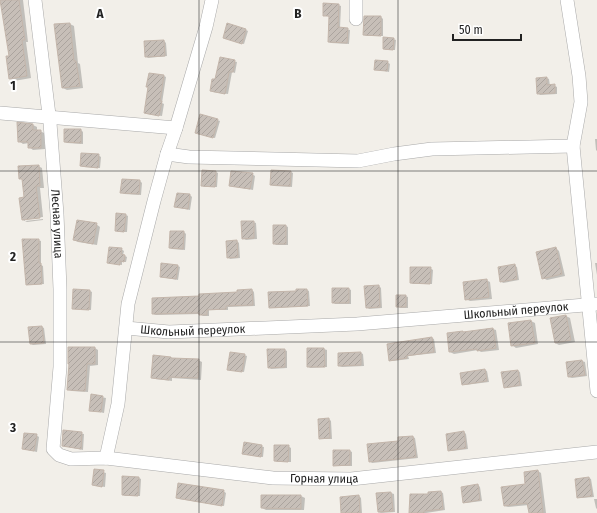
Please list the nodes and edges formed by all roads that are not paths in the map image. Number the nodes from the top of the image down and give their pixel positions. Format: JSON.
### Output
{"nodes":[{"id":1,"x":35,"y":0,"type":"edge"},
{"id":2,"x":212,"y":0,"type":"edge"},
{"id":3,"x":356,"y":0,"type":"edge"},
{"id":4,"x":567,"y":0,"type":"edge"},
{"id":5,"x":356,"y":19,"type":"dead end"},
{"id":6,"x":0,"y":113,"type":"edge"},
{"id":7,"x":50,"y":118,"type":"junction"},
{"id":8,"x":176,"y":128,"type":"junction"},
{"id":9,"x":572,"y":146,"type":"junction"},
{"id":10,"x":167,"y":154,"type":"junction"},
{"id":11,"x":592,"y":305,"type":"edge"},
{"id":12,"x":126,"y":328,"type":"junction"},
{"id":13,"x":597,"y":391,"type":"edge"},
{"id":14,"x":53,"y":449,"type":"joint"},
{"id":15,"x":597,"y":452,"type":"edge"},
{"id":16,"x":106,"y":458,"type":"junction"}],
"edges":[{"from":1,"to":7,"type":"street","name":"Лесная улица"},
{"from":2,"to":8,"type":"street","name":"Школьный переулок"},
{"from":3,"to":5,"type":"street"},
{"from":4,"to":9,"type":"street"},
{"from":6,"to":7,"type":"street"},
{"from":7,"to":8,"type":"street"},
{"from":7,"to":14,"type":"street","name":"Лесная улица"},
{"from":8,"to":10,"type":"street","name":"Школьный переулок"},
{"from":9,"to":10,"type":"street"},
{"from":9,"to":11,"type":"street"},
{"from":10,"to":12,"type":"street","name":"Школьный переулок"},
{"from":11,"to":12,"type":"street","name":"Школьный переулок"},
{"from":11,"to":13,"type":"street"},
{"from":12,"to":16,"type":"street"},
{"from":14,"to":16,"type":"street","name":"Горная улица"},
{"from":15,"to":16,"type":"street","name":"Горная улица"}]}
